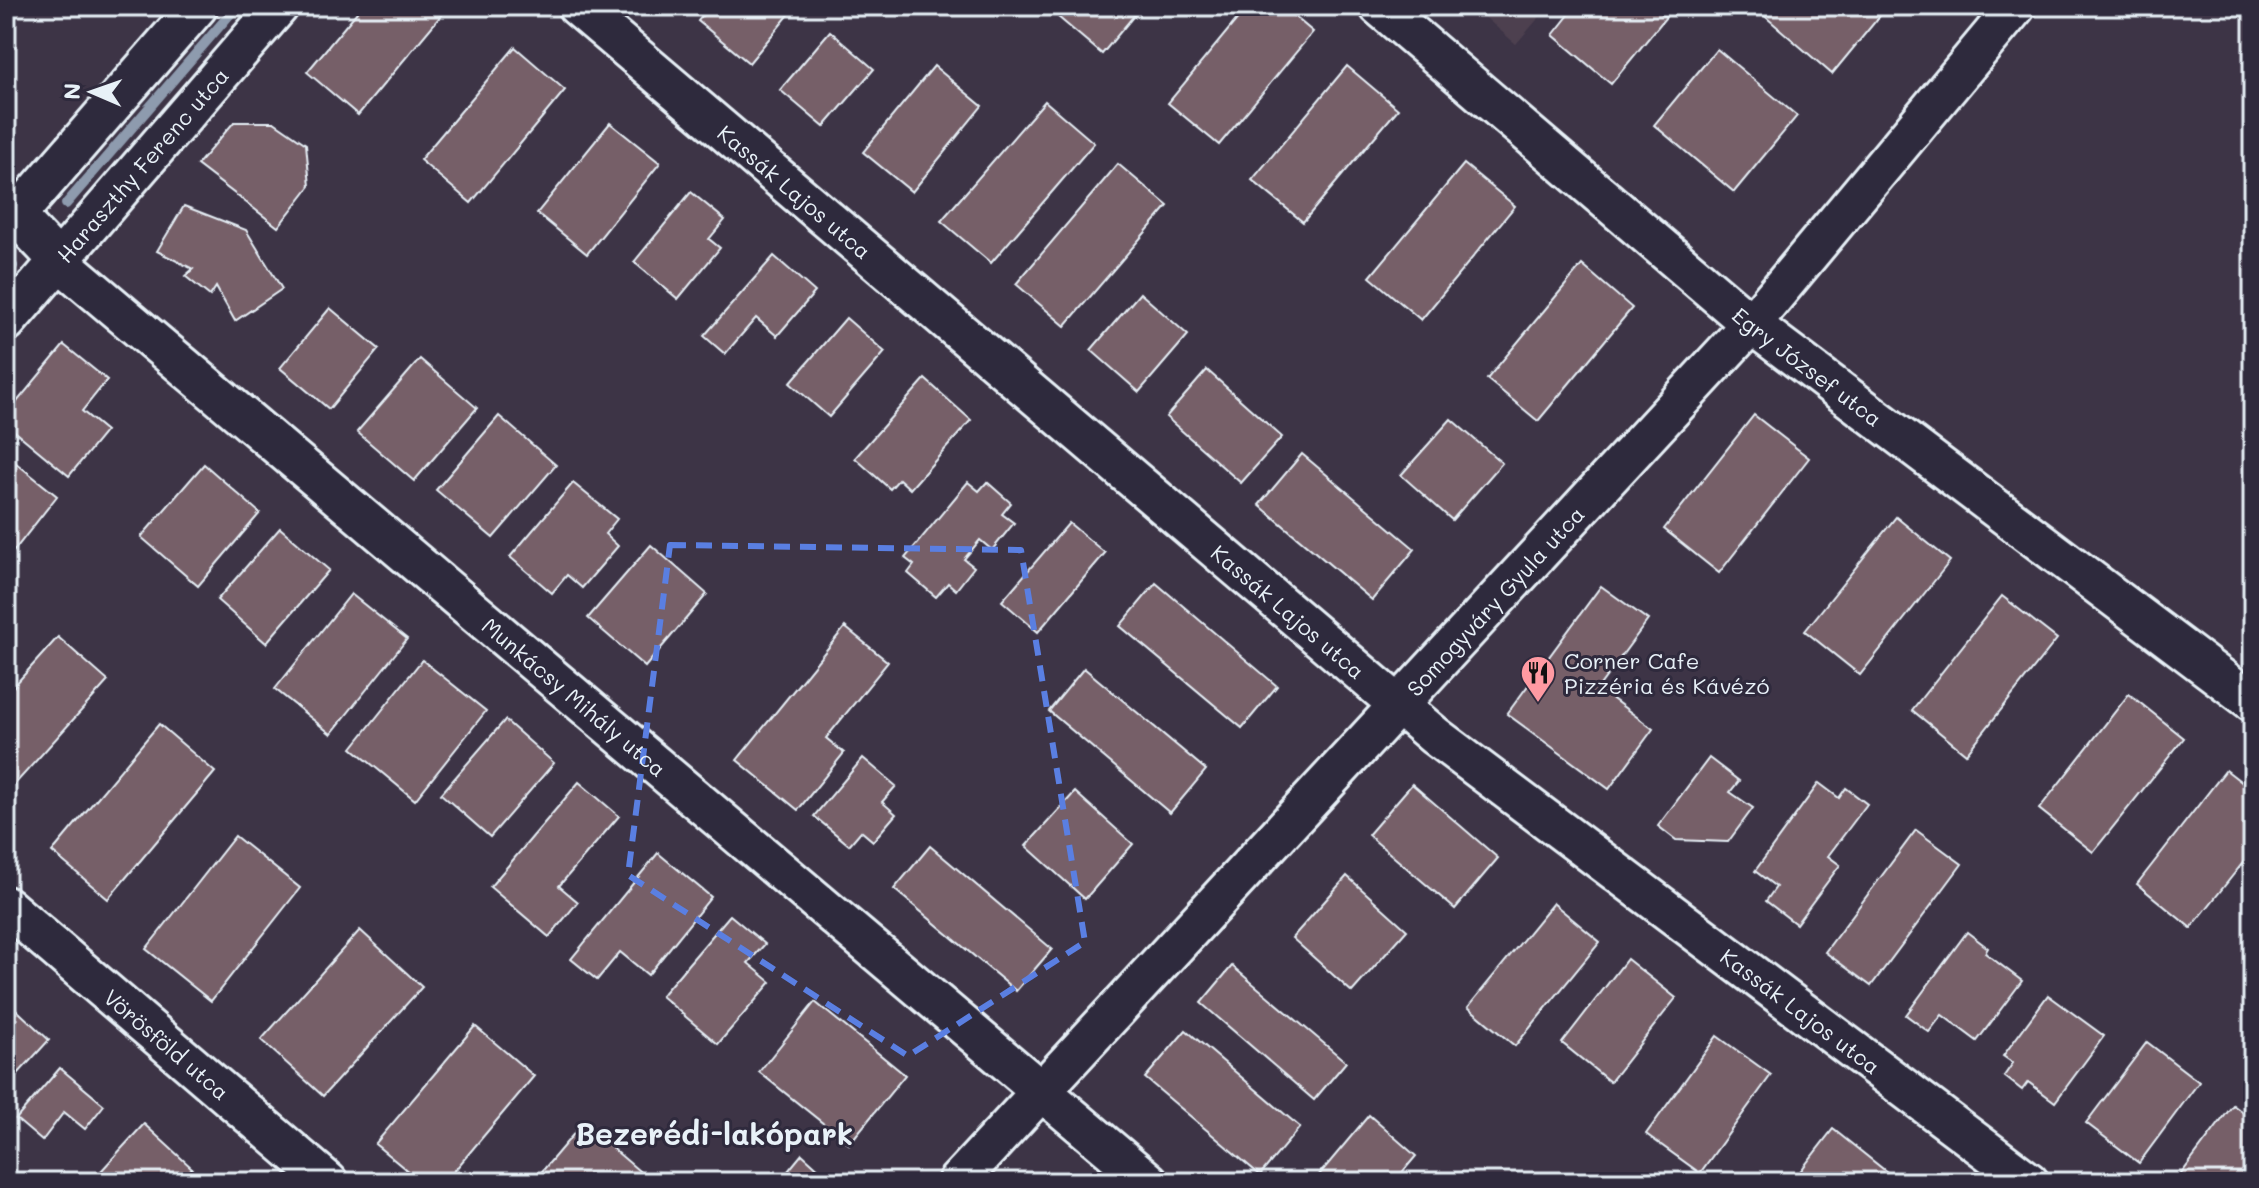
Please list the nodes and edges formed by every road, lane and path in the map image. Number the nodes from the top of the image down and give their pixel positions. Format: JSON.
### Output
{"nodes":[{"id":1,"x":198,"y":6,"type":"edge"},
{"id":2,"x":279,"y":6,"type":"edge"},
{"id":3,"x":577,"y":6,"type":"edge"},
{"id":4,"x":1379,"y":6,"type":"edge"},
{"id":5,"x":2009,"y":9,"type":"edge"},
{"id":6,"x":10,"y":216,"type":"edge"},
{"id":7,"x":59,"y":261,"type":"junction"},
{"id":8,"x":6,"y":322,"type":"edge"},
{"id":9,"x":1751,"y":324,"type":"junction"},
{"id":10,"x":2253,"y":702,"type":"edge"},
{"id":11,"x":1398,"y":704,"type":"junction"},
{"id":12,"x":6,"y":906,"type":"edge"},
{"id":13,"x":1041,"y":1090,"type":"junction"},
{"id":14,"x":328,"y":1182,"type":"edge"},
{"id":15,"x":957,"y":1182,"type":"edge"},
{"id":16,"x":1149,"y":1182,"type":"edge"},
{"id":17,"x":2029,"y":1182,"type":"edge"}],
"edges":[{"from":1,"to":6,"type":"street"},
{"from":2,"to":7,"type":"street","name":"Haraszthy Ferenc utca"},
{"from":3,"to":11,"type":"street","name":"Kassák Lajos utca"},
{"from":4,"to":9,"type":"street","name":"Egry József utca"},
{"from":5,"to":9,"type":"street","name":"Somogyváry Gyula utca"},
{"from":6,"to":7,"type":"street","name":"Munkácsy Mihály utca"},
{"from":7,"to":8,"type":"street","name":"Haraszthy Ferenc utca"},
{"from":7,"to":13,"type":"street","name":"Munkácsy Mihály utca"},
{"from":9,"to":10,"type":"street","name":"Egry József utca"},
{"from":9,"to":11,"type":"street","name":"Somogyváry Gyula utca"},
{"from":11,"to":13,"type":"street","name":"Somogyváry Gyula utca"},
{"from":11,"to":17,"type":"street","name":"Kassák Lajos utca"},
{"from":12,"to":14,"type":"street","name":"Vörösföld utca"},
{"from":13,"to":15,"type":"street","name":"Somogyváry Gyula utca"},
{"from":13,"to":16,"type":"street","name":"Munkácsy Mihály utca"}]}
